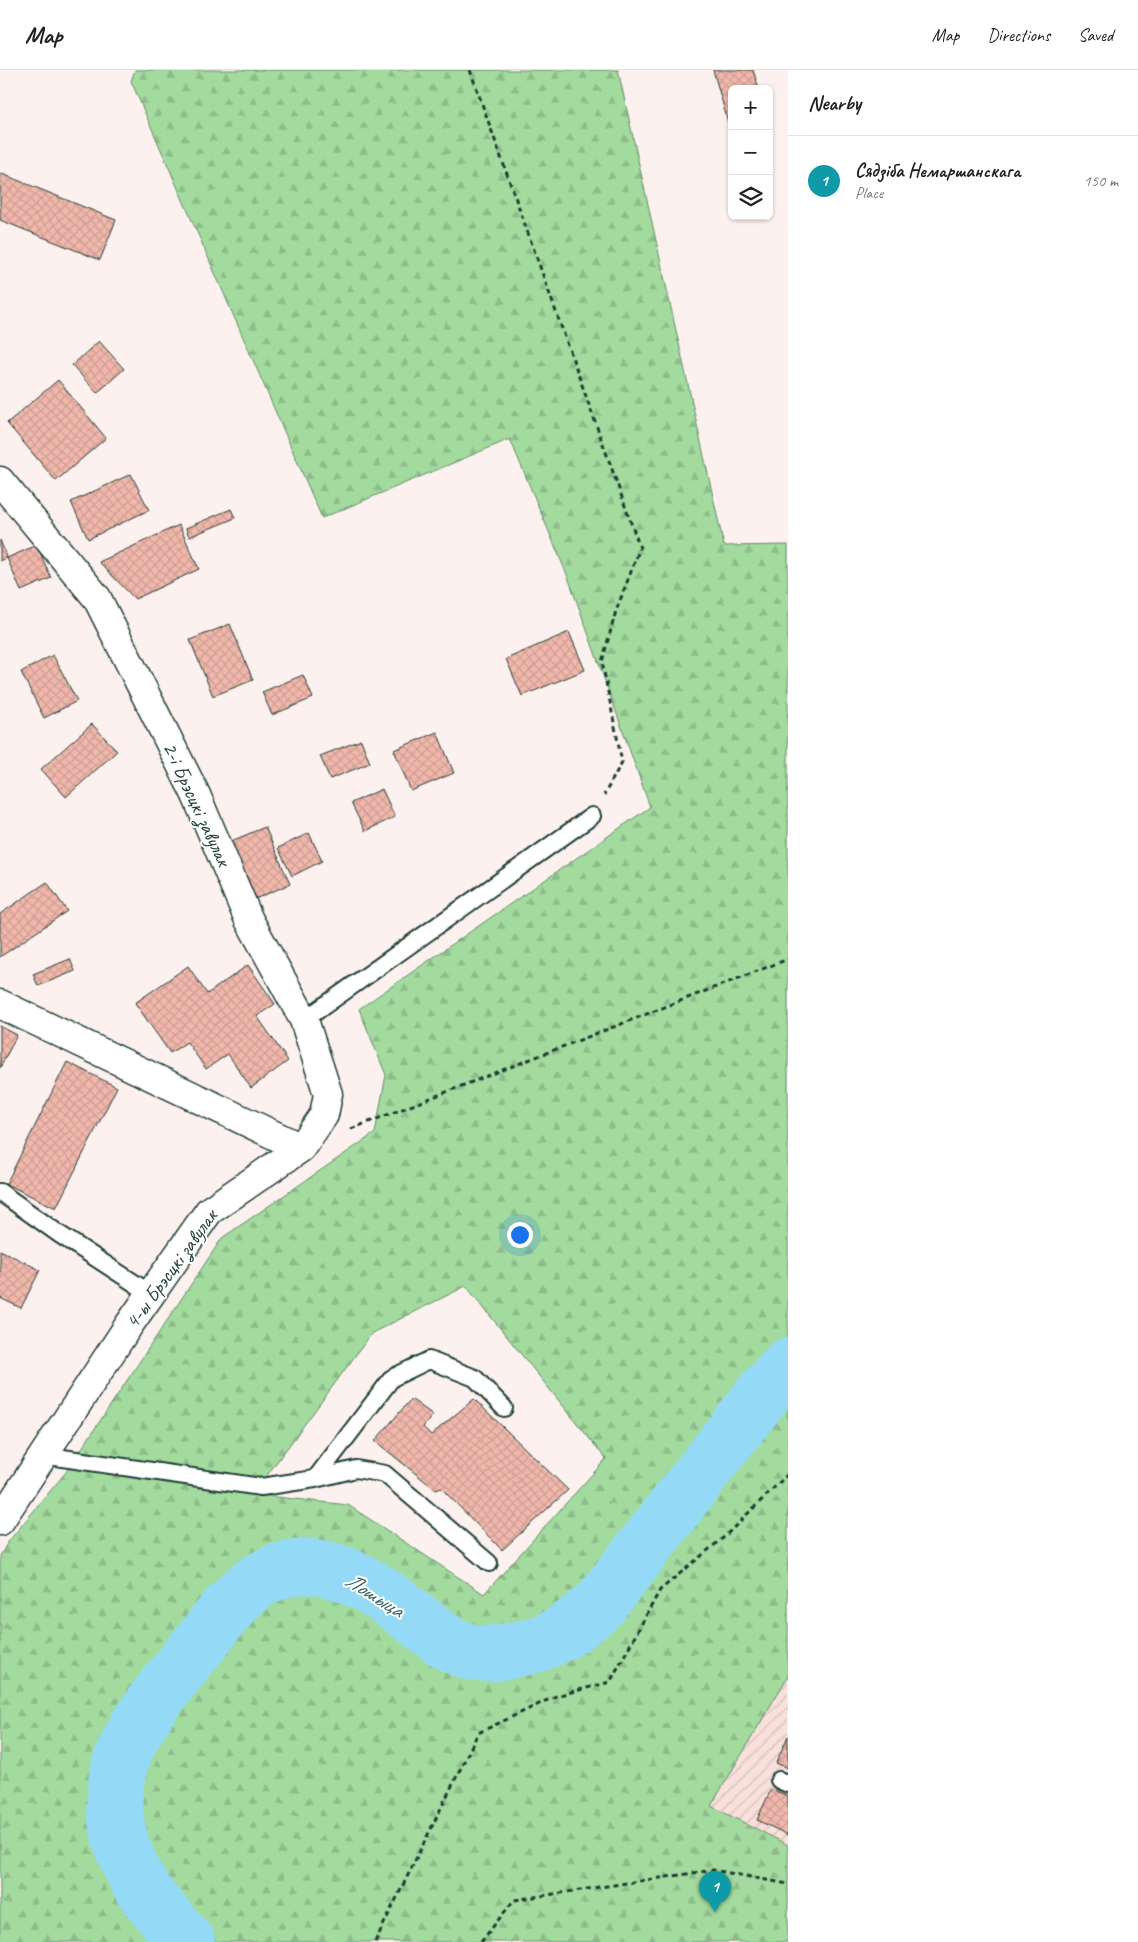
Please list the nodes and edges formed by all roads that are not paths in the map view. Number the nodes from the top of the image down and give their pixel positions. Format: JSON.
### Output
{"nodes":[{"id":1,"x":0,"y":481,"type":"edge"},
{"id":2,"x":592,"y":816,"type":"road end"},
{"id":3,"x":0,"y":1004,"type":"edge"},
{"id":4,"x":304,"y":1020,"type":"junction"},
{"id":5,"x":301,"y":1148,"type":"junction"},
{"id":6,"x":0,"y":1192,"type":"edge"},
{"id":7,"x":151,"y":1294,"type":"junction"},
{"id":8,"x":504,"y":1408,"type":"dead end"},
{"id":9,"x":42,"y":1455,"type":"junction"},
{"id":10,"x":315,"y":1479,"type":"junction"},
{"id":11,"x":0,"y":1521,"type":"edge"},
{"id":12,"x":489,"y":1563,"type":"dead end"}],
"edges":[{"from":1,"to":4,"type":"street","name":"2-і Брэсцкі завулак"},
{"from":2,"to":4,"type":"lane"},
{"from":3,"to":5,"type":"street"},
{"from":4,"to":5,"type":"street","name":"2-і Брэсцкі завулак"},
{"from":5,"to":7,"type":"street","name":"4-ы Брэсцкі завулак"},
{"from":6,"to":7,"type":"lane"},
{"from":7,"to":9,"type":"street","name":"4-ы Брэсцкі завулак"},
{"from":8,"to":10,"type":"lane"},
{"from":9,"to":10,"type":"lane"},
{"from":9,"to":11,"type":"street","name":"4-ы Брэсцкі завулак"},
{"from":10,"to":12,"type":"lane"}]}
